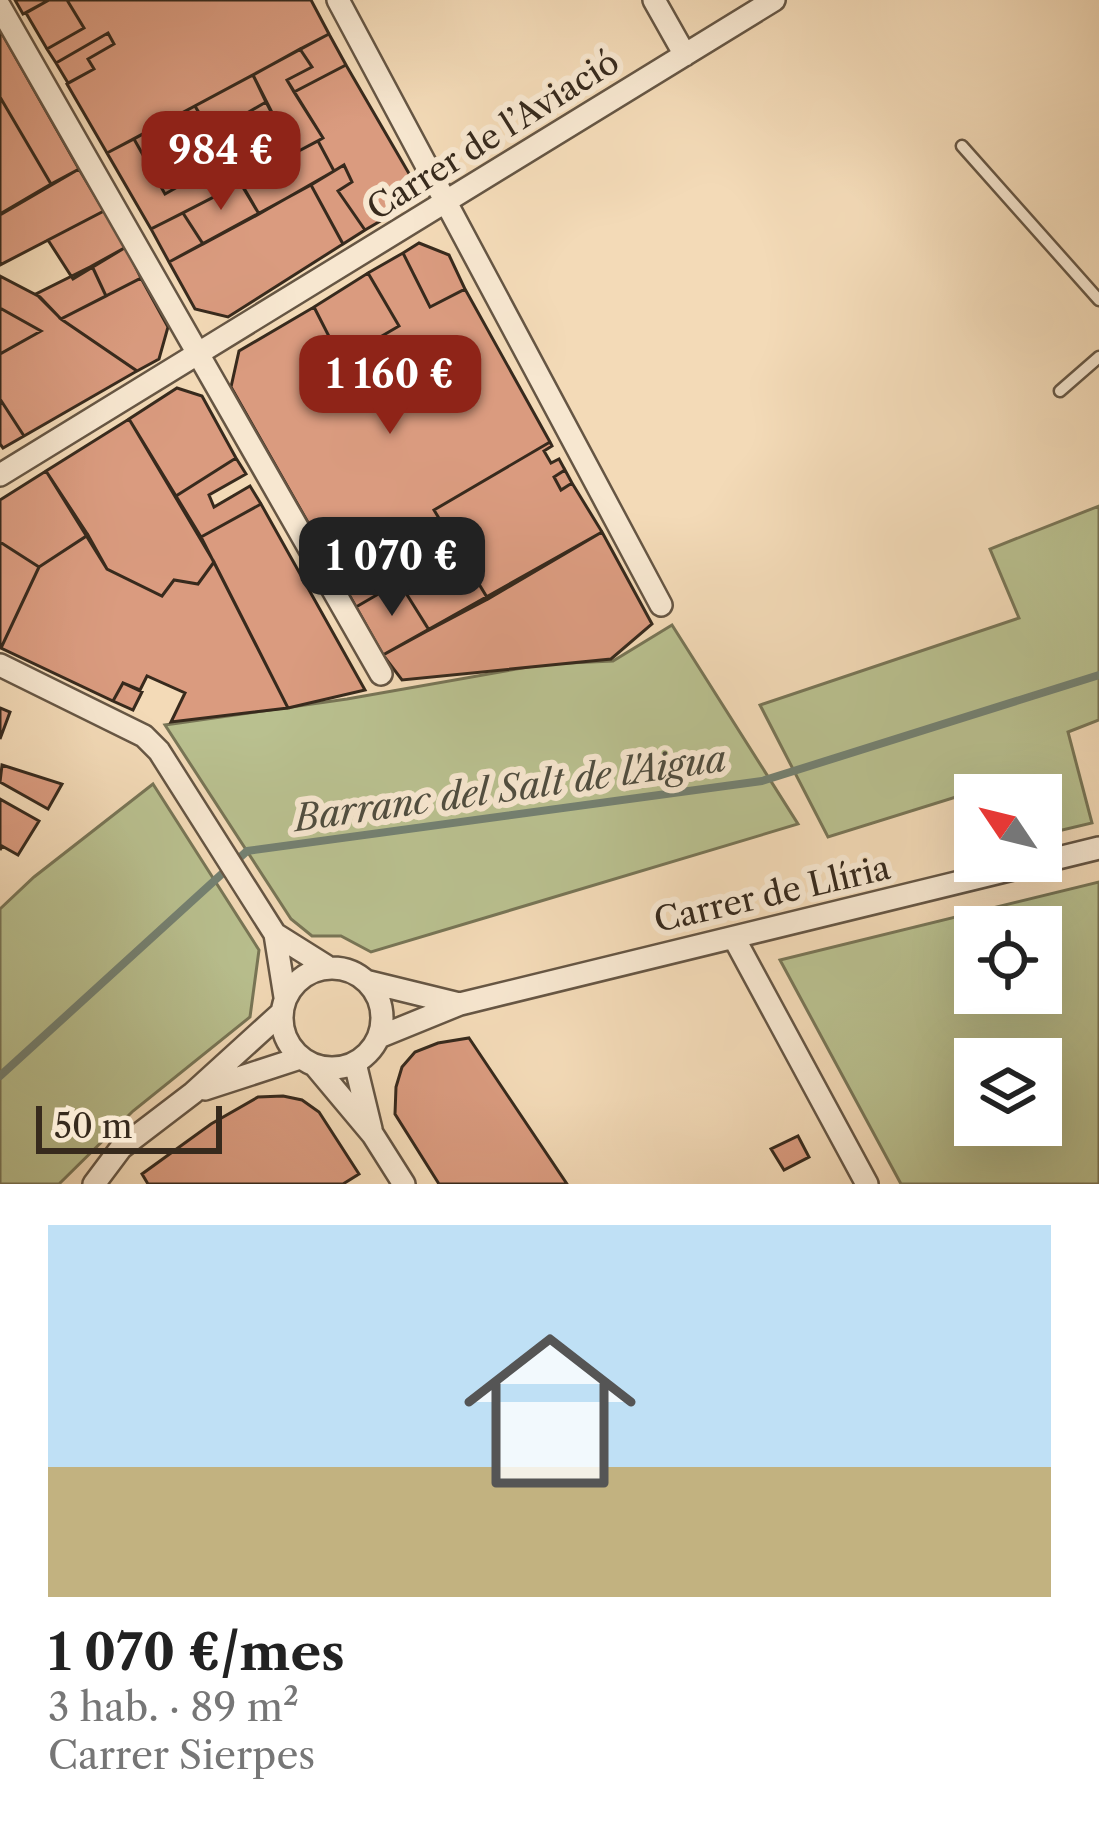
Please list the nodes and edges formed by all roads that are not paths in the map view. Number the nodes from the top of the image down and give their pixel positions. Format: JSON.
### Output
{"nodes":[{"id":1,"x":338,"y":0,"type":"edge"},
{"id":2,"x":654,"y":0,"type":"edge"},
{"id":3,"x":774,"y":0,"type":"edge"},
{"id":4,"x":0,"y":7,"type":"edge"},
{"id":5,"x":685,"y":55,"type":"junction"},
{"id":6,"x":962,"y":146,"type":"dead end"},
{"id":7,"x":449,"y":202,"type":"junction"},
{"id":8,"x":1099,"y":300,"type":"edge"},
{"id":9,"x":198,"y":353,"type":"junction"},
{"id":10,"x":1099,"y":357,"type":"edge"},
{"id":11,"x":1060,"y":391,"type":"dead end"},
{"id":12,"x":0,"y":475,"type":"edge"},
{"id":13,"x":661,"y":605,"type":"dead end"},
{"id":14,"x":0,"y":665,"type":"edge"},
{"id":15,"x":381,"y":674,"type":"dead end"},
{"id":16,"x":1099,"y":848,"type":"edge"},
{"id":17,"x":275,"y":934,"type":"junction"},
{"id":18,"x":734,"y":938,"type":"junction"},
{"id":19,"x":326,"y":966,"type":"junction"},
{"id":20,"x":368,"y":982,"type":"junction"},
{"id":21,"x":460,"y":1004,"type":"junction"},
{"id":22,"x":282,"y":1006,"type":"junction"},
{"id":23,"x":379,"y":1037,"type":"junction"},
{"id":24,"x":308,"y":1063,"type":"junction"},
{"id":25,"x":356,"y":1063,"type":"junction"},
{"id":26,"x":193,"y":1093,"type":"junction"},
{"id":27,"x":373,"y":1135,"type":"junction"},
{"id":28,"x":94,"y":1184,"type":"edge"},
{"id":29,"x":404,"y":1184,"type":"edge"},
{"id":30,"x":867,"y":1184,"type":"edge"}],
"edges":[{"from":1,"to":7,"type":"street"},
{"from":2,"to":5,"type":"street"},
{"from":3,"to":5,"type":"street","name":"Carrer de l’Aviació"},
{"from":4,"to":9,"type":"street"},
{"from":5,"to":7,"type":"street","name":"Carrer de l’Aviació"},
{"from":6,"to":8,"type":"lane"},
{"from":7,"to":9,"type":"street","name":"Carrer de l’Aviació"},
{"from":7,"to":13,"type":"street"},
{"from":9,"to":12,"type":"street","name":"Carrer de l’Aviació"},
{"from":9,"to":15,"type":"street"},
{"from":10,"to":11,"type":"lane"},
{"from":14,"to":17,"type":"street"},
{"from":16,"to":18,"type":"street","name":"Carrer de Llíria"},
{"from":17,"to":19,"type":"street"},
{"from":17,"to":22,"type":"street"},
{"from":18,"to":21,"type":"street","name":"Carrer de Llíria"},
{"from":18,"to":30,"type":"street"},
{"from":19,"to":20,"type":"street"},
{"from":19,"to":22,"type":"street"},
{"from":20,"to":21,"type":"street","name":"Carrer de Llíria"},
{"from":20,"to":23,"type":"street"},
{"from":21,"to":23,"type":"street","name":"Carrer de Llíria"},
{"from":22,"to":24,"type":"street"},
{"from":22,"to":26,"type":"street"},
{"from":23,"to":25,"type":"street"},
{"from":24,"to":25,"type":"street"},
{"from":24,"to":26,"type":"street"},
{"from":24,"to":27,"type":"street"},
{"from":25,"to":27,"type":"street"},
{"from":26,"to":28,"type":"street"},
{"from":27,"to":29,"type":"street"}]}
